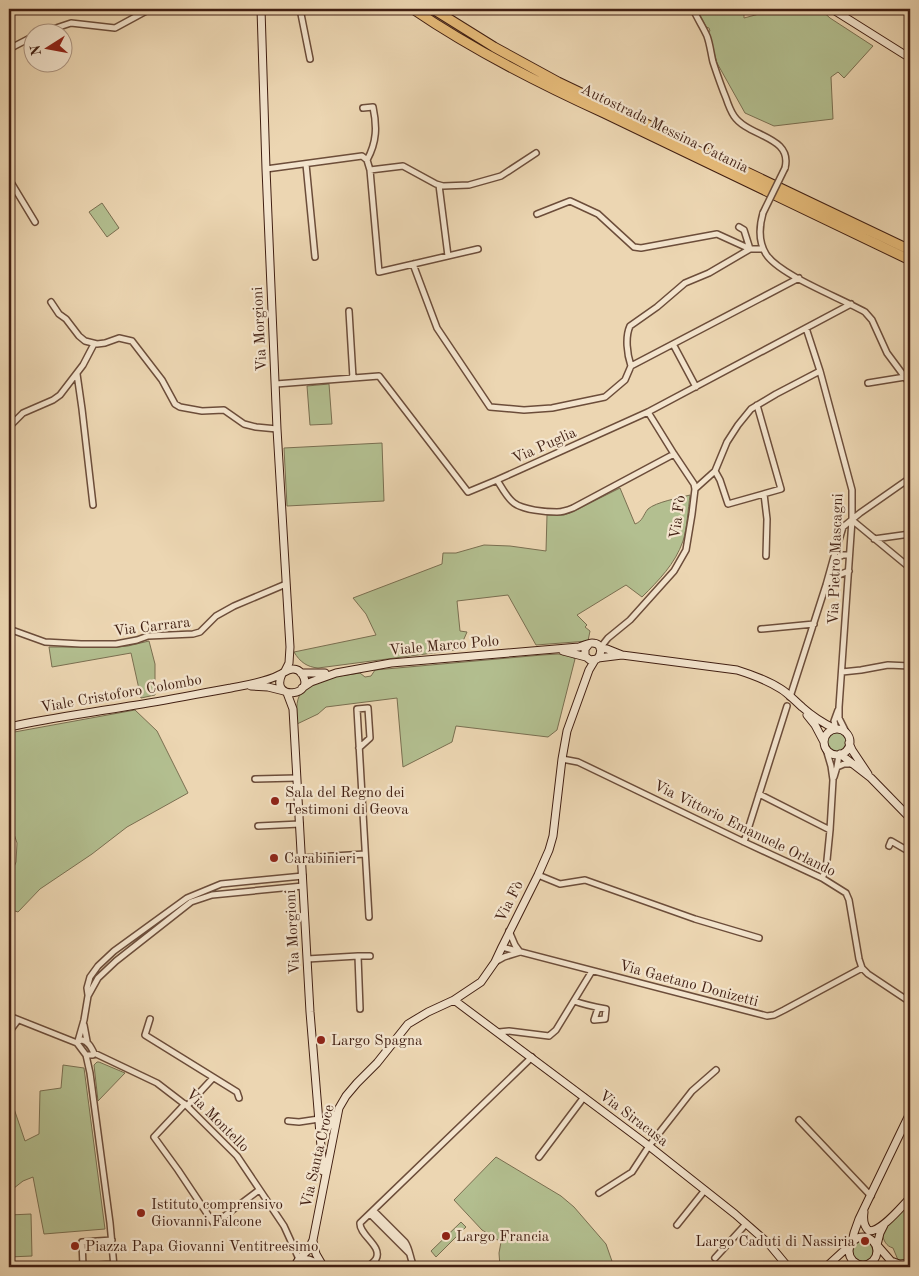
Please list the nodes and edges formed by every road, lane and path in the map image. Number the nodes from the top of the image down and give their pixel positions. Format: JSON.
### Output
{"nodes":[{"id":1,"x":150,"y":9,"type":"edge"},
{"id":2,"x":261,"y":9,"type":"edge"},
{"id":3,"x":300,"y":9,"type":"edge"},
{"id":4,"x":413,"y":9,"type":"edge"},
{"id":5,"x":433,"y":9,"type":"edge"},
{"id":6,"x":693,"y":9,"type":"edge"},
{"id":7,"x":832,"y":9,"type":"edge"},
{"id":8,"x":72,"y":23,"type":"edge"},
{"id":9,"x":22,"y":42,"type":"edge"},
{"id":10,"x":9,"y":49,"type":"edge"},
{"id":11,"x":910,"y":58,"type":"edge"},
{"id":12,"x":310,"y":59,"type":"dead end"},
{"id":13,"x":516,"y":70,"type":"junction"},
{"id":14,"x":362,"y":108,"type":"dead end"},
{"id":15,"x":536,"y":153,"type":"dead end"},
{"id":16,"x":367,"y":160,"type":"junction"},
{"id":17,"x":306,"y":164,"type":"junction"},
{"id":18,"x":266,"y":169,"type":"junction"},
{"id":19,"x":370,"y":170,"type":"junction"},
{"id":20,"x":9,"y":179,"type":"edge"},
{"id":21,"x":439,"y":185,"type":"junction"},
{"id":22,"x":537,"y":214,"type":"dead end"},
{"id":23,"x":35,"y":222,"type":"dead end"},
{"id":24,"x":739,"y":227,"type":"dead end"},
{"id":25,"x":478,"y":249,"type":"dead end"},
{"id":26,"x":750,"y":249,"type":"junction"},
{"id":27,"x":763,"y":249,"type":"junction"},
{"id":28,"x":910,"y":250,"type":"edge"},
{"id":29,"x":910,"y":255,"type":"edge"},
{"id":30,"x":448,"y":256,"type":"junction"},
{"id":31,"x":316,"y":257,"type":"dead end"},
{"id":32,"x":910,"y":260,"type":"edge"},
{"id":33,"x":413,"y":264,"type":"junction"},
{"id":34,"x":798,"y":278,"type":"junction"},
{"id":35,"x":51,"y":302,"type":"dead end"},
{"id":36,"x":851,"y":304,"type":"junction"},
{"id":37,"x":349,"y":310,"type":"dead end"},
{"id":38,"x":806,"y":328,"type":"junction"},
{"id":39,"x":94,"y":344,"type":"junction"},
{"id":40,"x":673,"y":344,"type":"junction"},
{"id":41,"x":630,"y":366,"type":"junction"},
{"id":42,"x":820,"y":371,"type":"junction"},
{"id":43,"x":77,"y":374,"type":"junction"},
{"id":44,"x":907,"y":376,"type":"edge"},
{"id":45,"x":354,"y":378,"type":"junction"},
{"id":46,"x":868,"y":383,"type":"dead end"},
{"id":47,"x":276,"y":384,"type":"junction"},
{"id":48,"x":910,"y":384,"type":"edge"},
{"id":49,"x":696,"y":387,"type":"junction"},
{"id":50,"x":757,"y":405,"type":"junction"},
{"id":51,"x":648,"y":412,"type":"junction"},
{"id":52,"x":9,"y":427,"type":"edge"},
{"id":53,"x":277,"y":429,"type":"junction"},
{"id":54,"x":674,"y":454,"type":"junction"},
{"id":55,"x":715,"y":472,"type":"junction"},
{"id":56,"x":910,"y":478,"type":"edge"},
{"id":57,"x":497,"y":480,"type":"junction"},
{"id":58,"x":695,"y":488,"type":"junction"},
{"id":59,"x":764,"y":494,"type":"junction"},
{"id":60,"x":93,"y":505,"type":"dead end"},
{"id":61,"x":852,"y":520,"type":"junction"},
{"id":62,"x":910,"y":534,"type":"edge"},
{"id":63,"x":874,"y":539,"type":"junction"},
{"id":64,"x":849,"y":555,"type":"junction"},
{"id":65,"x":766,"y":556,"type":"dead end"},
{"id":66,"x":833,"y":560,"type":"junction"},
{"id":67,"x":910,"y":568,"type":"edge"},
{"id":68,"x":849,"y":571,"type":"junction"},
{"id":69,"x":286,"y":584,"type":"junction"},
{"id":70,"x":826,"y":585,"type":"junction"},
{"id":71,"x":814,"y":624,"type":"junction"},
{"id":72,"x":9,"y":629,"type":"edge"},
{"id":73,"x":761,"y":629,"type":"dead end"},
{"id":74,"x":595,"y":645,"type":"junction"},
{"id":75,"x":290,"y":647,"type":"junction"},
{"id":76,"x":555,"y":649,"type":"junction"},
{"id":77,"x":622,"y":655,"type":"junction"},
{"id":78,"x":592,"y":658,"type":"junction"},
{"id":79,"x":910,"y":666,"type":"edge"},
{"id":80,"x":284,"y":672,"type":"junction"},
{"id":81,"x":300,"y":672,"type":"junction"},
{"id":82,"x":842,"y":672,"type":"junction"},
{"id":83,"x":336,"y":673,"type":"junction"},
{"id":84,"x":235,"y":687,"type":"junction"},
{"id":85,"x":300,"y":690,"type":"junction"},
{"id":86,"x":286,"y":692,"type":"junction"},
{"id":87,"x":790,"y":697,"type":"junction"},
{"id":88,"x":787,"y":706,"type":"dead end"},
{"id":89,"x":839,"y":707,"type":"junction"},
{"id":90,"x":802,"y":708,"type":"junction"},
{"id":91,"x":293,"y":710,"type":"junction"},
{"id":92,"x":10,"y":726,"type":"edge"},
{"id":93,"x":835,"y":729,"type":"junction"},
{"id":94,"x":849,"y":739,"type":"junction"},
{"id":95,"x":825,"y":746,"type":"junction"},
{"id":96,"x":359,"y":748,"type":"junction"},
{"id":97,"x":839,"y":754,"type":"junction"},
{"id":98,"x":562,"y":759,"type":"junction"},
{"id":99,"x":851,"y":764,"type":"junction"},
{"id":100,"x":837,"y":767,"type":"junction"},
{"id":101,"x":297,"y":778,"type":"junction"},
{"id":102,"x":870,"y":778,"type":"junction"},
{"id":103,"x":255,"y":779,"type":"dead end"},
{"id":104,"x":833,"y":780,"type":"junction"},
{"id":105,"x":759,"y":794,"type":"junction"},
{"id":106,"x":910,"y":818,"type":"edge"},
{"id":107,"x":300,"y":824,"type":"junction"},
{"id":108,"x":258,"y":826,"type":"dead end"},
{"id":109,"x":830,"y":830,"type":"junction"},
{"id":110,"x":744,"y":842,"type":"junction"},
{"id":111,"x":889,"y":846,"type":"dead end"},
{"id":112,"x":910,"y":852,"type":"edge"},
{"id":113,"x":365,"y":854,"type":"junction"},
{"id":114,"x":302,"y":858,"type":"junction"},
{"id":115,"x":538,"y":875,"type":"junction"},
{"id":116,"x":302,"y":876,"type":"junction"},
{"id":117,"x":292,"y":877,"type":"junction"},
{"id":118,"x":822,"y":878,"type":"junction"},
{"id":119,"x":303,"y":886,"type":"junction"},
{"id":120,"x":293,"y":887,"type":"junction"},
{"id":121,"x":369,"y":917,"type":"dead end"},
{"id":122,"x":509,"y":931,"type":"junction"},
{"id":123,"x":759,"y":938,"type":"dead end"},
{"id":124,"x":502,"y":947,"type":"junction"},
{"id":125,"x":520,"y":952,"type":"junction"},
{"id":126,"x":358,"y":956,"type":"junction"},
{"id":127,"x":370,"y":956,"type":"dead end"},
{"id":128,"x":307,"y":959,"type":"junction"},
{"id":129,"x":495,"y":962,"type":"junction"},
{"id":130,"x":862,"y":968,"type":"junction"},
{"id":131,"x":592,"y":971,"type":"junction"},
{"id":132,"x":88,"y":996,"type":"junction"},
{"id":133,"x":454,"y":1000,"type":"junction"},
{"id":134,"x":574,"y":1001,"type":"junction"},
{"id":135,"x":910,"y":1002,"type":"edge"},
{"id":136,"x":598,"y":1008,"type":"dead end"},
{"id":137,"x":360,"y":1009,"type":"dead end"},
{"id":138,"x":9,"y":1016,"type":"edge"},
{"id":139,"x":150,"y":1019,"type":"dead end"},
{"id":140,"x":18,"y":1020,"type":"junction"},
{"id":141,"x":84,"y":1020,"type":"junction"},
{"id":142,"x":9,"y":1032,"type":"edge"},
{"id":143,"x":499,"y":1032,"type":"junction"},
{"id":144,"x":78,"y":1042,"type":"junction"},
{"id":145,"x":87,"y":1042,"type":"junction"},
{"id":146,"x":93,"y":1054,"type":"junction"},
{"id":147,"x":86,"y":1055,"type":"junction"},
{"id":148,"x":532,"y":1057,"type":"junction"},
{"id":149,"x":716,"y":1070,"type":"dead end"},
{"id":150,"x":90,"y":1073,"type":"junction"},
{"id":151,"x":213,"y":1078,"type":"junction"},
{"id":152,"x":357,"y":1083,"type":"joint"},
{"id":153,"x":584,"y":1097,"type":"junction"},
{"id":154,"x":239,"y":1098,"type":"dead end"},
{"id":155,"x":186,"y":1105,"type":"junction"},
{"id":156,"x":339,"y":1108,"type":"junction"},
{"id":157,"x":910,"y":1113,"type":"edge"},
{"id":158,"x":799,"y":1120,"type":"dead end"},
{"id":159,"x":288,"y":1121,"type":"dead end"},
{"id":160,"x":319,"y":1121,"type":"junction"},
{"id":161,"x":330,"y":1123,"type":"junction"},
{"id":162,"x":321,"y":1142,"type":"junction"},
{"id":163,"x":331,"y":1146,"type":"junction"},
{"id":164,"x":649,"y":1146,"type":"junction"},
{"id":165,"x":539,"y":1157,"type":"dead end"},
{"id":166,"x":324,"y":1179,"type":"junction"},
{"id":167,"x":259,"y":1190,"type":"junction"},
{"id":168,"x":704,"y":1190,"type":"junction"},
{"id":169,"x":599,"y":1193,"type":"dead end"},
{"id":170,"x":871,"y":1196,"type":"junction"},
{"id":171,"x":910,"y":1198,"type":"edge"},
{"id":172,"x":372,"y":1212,"type":"junction"},
{"id":173,"x":864,"y":1212,"type":"junction"},
{"id":174,"x":885,"y":1223,"type":"junction"},
{"id":175,"x":746,"y":1224,"type":"junction"},
{"id":176,"x":677,"y":1225,"type":"dead end"},
{"id":177,"x":867,"y":1233,"type":"junction"},
{"id":178,"x":112,"y":1240,"type":"junction"},
{"id":179,"x":313,"y":1240,"type":"junction"},
{"id":180,"x":851,"y":1243,"type":"junction"},
{"id":181,"x":877,"y":1245,"type":"junction"},
{"id":182,"x":715,"y":1258,"type":"dead end"},
{"id":183,"x":299,"y":1259,"type":"junction"},
{"id":184,"x":910,"y":1263,"type":"edge"},
{"id":185,"x":899,"y":1264,"type":"junction"},
{"id":186,"x":114,"y":1265,"type":"edge"},
{"id":187,"x":861,"y":1265,"type":"junction"},
{"id":188,"x":323,"y":1266,"type":"edge"},
{"id":189,"x":83,"y":1267,"type":"edge"},
{"id":190,"x":294,"y":1267,"type":"edge"},
{"id":191,"x":367,"y":1267,"type":"edge"},
{"id":192,"x":414,"y":1267,"type":"edge"},
{"id":193,"x":788,"y":1267,"type":"edge"},
{"id":194,"x":826,"y":1267,"type":"edge"},
{"id":195,"x":841,"y":1267,"type":"edge"}],
"edges":[{"from":1,"to":8,"type":"street"},
{"from":2,"to":18,"type":"street","name":"Via Morgioni"},
{"from":3,"to":12,"type":"street"},
{"from":4,"to":13,"type":"highway","name":"Autostrada Messina-Catania"},
{"from":5,"to":28,"type":"highway","name":"Autostrada Messina-Catania"},
{"from":6,"to":27,"type":"street","bridge":true},
{"from":7,"to":11,"type":"street"},
{"from":9,"to":10,"type":"street"},
{"from":13,"to":29,"type":"highway"},
{"from":13,"to":32,"type":"highway","name":"Autostrada Messina-Catania"},
{"from":14,"to":16,"type":"street"},
{"from":15,"to":21,"type":"street"},
{"from":16,"to":17,"type":"street"},
{"from":16,"to":19,"type":"street"},
{"from":17,"to":18,"type":"street"},
{"from":17,"to":31,"type":"street"},
{"from":18,"to":47,"type":"street","name":"Via Morgioni"},
{"from":19,"to":21,"type":"street"},
{"from":19,"to":33,"type":"street"},
{"from":20,"to":23,"type":"street"},
{"from":21,"to":30,"type":"street"},
{"from":22,"to":26,"type":"street"},
{"from":24,"to":26,"type":"street"},
{"from":25,"to":30,"type":"street"},
{"from":26,"to":27,"type":"street"},
{"from":26,"to":41,"type":"street"},
{"from":27,"to":34,"type":"street"},
{"from":30,"to":33,"type":"street"},
{"from":33,"to":41,"type":"street"},
{"from":34,"to":36,"type":"street"},
{"from":34,"to":40,"type":"street"},
{"from":35,"to":39,"type":"street"},
{"from":36,"to":38,"type":"street","name":"Via Puglia"},
{"from":36,"to":44,"type":"street"},
{"from":37,"to":45,"type":"street"},
{"from":38,"to":42,"type":"street","name":"Via Pietro Mascagni"},
{"from":38,"to":49,"type":"street","name":"Via Puglia"},
{"from":39,"to":43,"type":"street"},
{"from":39,"to":53,"type":"street"},
{"from":40,"to":41,"type":"street"},
{"from":40,"to":49,"type":"street"},
{"from":42,"to":50,"type":"street"},
{"from":42,"to":61,"type":"street","name":"Via Pietro Mascagni"},
{"from":43,"to":52,"type":"street"},
{"from":43,"to":60,"type":"street"},
{"from":44,"to":46,"type":"street"},
{"from":44,"to":48,"type":"street"},
{"from":45,"to":47,"type":"street","name":"Via Puglia"},
{"from":45,"to":57,"type":"street","name":"Via Puglia"},
{"from":47,"to":53,"type":"street","name":"Via Morgioni"},
{"from":49,"to":51,"type":"street","name":"Via Puglia"},
{"from":50,"to":55,"type":"street"},
{"from":50,"to":59,"type":"street"},
{"from":51,"to":54,"type":"street","name":"Via Fò"},
{"from":51,"to":57,"type":"street","name":"Via Puglia"},
{"from":53,"to":69,"type":"street","name":"Via Morgioni"},
{"from":54,"to":57,"type":"street"},
{"from":54,"to":58,"type":"street","name":"Via Fò"},
{"from":55,"to":58,"type":"street"},
{"from":55,"to":59,"type":"street"},
{"from":56,"to":61,"type":"street"},
{"from":58,"to":74,"type":"street","name":"Via Fò"},
{"from":59,"to":65,"type":"street"},
{"from":61,"to":63,"type":"street"},
{"from":61,"to":64,"type":"street","name":"Via Pietro Mascagni"},
{"from":61,"to":66,"type":"street"},
{"from":62,"to":63,"type":"street"},
{"from":63,"to":67,"type":"street"},
{"from":64,"to":66,"type":"street"},
{"from":64,"to":68,"type":"street","name":"Via Pietro Mascagni"},
{"from":66,"to":70,"type":"street"},
{"from":68,"to":70,"type":"street"},
{"from":68,"to":82,"type":"street","name":"Via Pietro Mascagni"},
{"from":69,"to":72,"type":"street","name":"Via Carrara"},
{"from":69,"to":75,"type":"street","name":"Via Morgioni"},
{"from":70,"to":71,"type":"street"},
{"from":71,"to":73,"type":"street"},
{"from":71,"to":87,"type":"street"},
{"from":74,"to":76,"type":"street","name":"Viale Marco Polo"},
{"from":74,"to":77,"type":"street"},
{"from":74,"to":78,"type":"street"},
{"from":74,"to":78,"type":"street"},
{"from":75,"to":80,"type":"street"},
{"from":75,"to":81,"type":"street"},
{"from":76,"to":78,"type":"street"},
{"from":76,"to":83,"type":"street","name":"Viale Marco Polo"},
{"from":77,"to":78,"type":"street"},
{"from":77,"to":87,"type":"street"},
{"from":78,"to":98,"type":"street","name":"Via Fò"},
{"from":79,"to":82,"type":"street"},
{"from":80,"to":81,"type":"street"},
{"from":80,"to":84,"type":"street"},
{"from":80,"to":86,"type":"street"},
{"from":81,"to":83,"type":"street"},
{"from":81,"to":85,"type":"street"},
{"from":82,"to":89,"type":"street","name":"Via Pietro Mascagni"},
{"from":83,"to":85,"type":"street"},
{"from":84,"to":86,"type":"street"},
{"from":84,"to":92,"type":"street","name":"Viale Cristoforo Colombo"},
{"from":85,"to":86,"type":"street"},
{"from":85,"to":91,"type":"street"},
{"from":86,"to":91,"type":"street"},
{"from":87,"to":90,"type":"street"},
{"from":88,"to":105,"type":"street"},
{"from":89,"to":93,"type":"street","name":"Via Pietro Mascagni"},
{"from":89,"to":94,"type":"street"},
{"from":90,"to":93,"type":"street"},
{"from":90,"to":95,"type":"street"},
{"from":91,"to":101,"type":"street","name":"Via Morgioni"},
{"from":93,"to":94,"type":"street"},
{"from":93,"to":95,"type":"street"},
{"from":94,"to":97,"type":"street"},
{"from":94,"to":102,"type":"street"},
{"from":95,"to":97,"type":"street"},
{"from":95,"to":104,"type":"street"},
{"from":96,"to":96,"type":"street"},
{"from":96,"to":113,"type":"street"},
{"from":97,"to":99,"type":"street"},
{"from":97,"to":100,"type":"street"},
{"from":98,"to":110,"type":"street","name":"Via Vittorio Emanuele Orlando"},
{"from":98,"to":115,"type":"street","name":"Via Fò"},
{"from":99,"to":100,"type":"street"},
{"from":99,"to":102,"type":"street"},
{"from":100,"to":104,"type":"street"},
{"from":101,"to":103,"type":"street"},
{"from":101,"to":107,"type":"street","name":"Via Morgioni"},
{"from":102,"to":106,"type":"street"},
{"from":104,"to":109,"type":"street"},
{"from":105,"to":109,"type":"street"},
{"from":105,"to":110,"type":"street"},
{"from":107,"to":108,"type":"street"},
{"from":107,"to":114,"type":"street","name":"Via Morgioni"},
{"from":109,"to":118,"type":"street"},
{"from":110,"to":118,"type":"street","name":"Via Vittorio Emanuele Orlando"},
{"from":111,"to":112,"type":"street"},
{"from":113,"to":114,"type":"street"},
{"from":113,"to":121,"type":"street"},
{"from":114,"to":116,"type":"street","name":"Via Morgioni"},
{"from":115,"to":122,"type":"street","name":"Via Fò"},
{"from":115,"to":123,"type":"street"},
{"from":116,"to":117,"type":"street"},
{"from":116,"to":119,"type":"street","name":"Via Morgioni"},
{"from":117,"to":120,"type":"street"},
{"from":117,"to":132,"type":"street"},
{"from":118,"to":130,"type":"street","name":"Via Vittorio Emanuele Orlando"},
{"from":119,"to":120,"type":"street"},
{"from":119,"to":128,"type":"street","name":"Via Morgioni"},
{"from":120,"to":132,"type":"street"},
{"from":122,"to":124,"type":"street","name":"Via Fò"},
{"from":122,"to":125,"type":"street"},
{"from":124,"to":125,"type":"street","name":"Via Gaetano Donizetti"},
{"from":124,"to":129,"type":"street","name":"Via Fò"},
{"from":125,"to":129,"type":"street"},
{"from":125,"to":131,"type":"street","name":"Via Gaetano Donizetti"},
{"from":126,"to":127,"type":"street"},
{"from":126,"to":128,"type":"street"},
{"from":126,"to":137,"type":"street"},
{"from":128,"to":160,"type":"street","name":"Via Morgioni"},
{"from":129,"to":133,"type":"street","name":"Via Fò"},
{"from":130,"to":131,"type":"street","name":"Via Gaetano Donizetti"},
{"from":130,"to":135,"type":"street"},
{"from":131,"to":134,"type":"street"},
{"from":132,"to":141,"type":"street"},
{"from":133,"to":143,"type":"street","name":"Via Siracusa"},
{"from":133,"to":152,"type":"street","name":"Via Fò"},
{"from":134,"to":136,"type":"street"},
{"from":134,"to":143,"type":"street"},
{"from":138,"to":140,"type":"street"},
{"from":139,"to":151,"type":"street"},
{"from":140,"to":142,"type":"street"},
{"from":140,"to":144,"type":"street"},
{"from":141,"to":144,"type":"street"},
{"from":141,"to":145,"type":"street"},
{"from":143,"to":148,"type":"street","name":"Via Siracusa"},
{"from":144,"to":145,"type":"street"},
{"from":144,"to":147,"type":"street"},
{"from":145,"to":146,"type":"street"},
{"from":146,"to":147,"type":"street"},
{"from":146,"to":150,"type":"street"},
{"from":146,"to":155,"type":"street","name":"Via Montello"},
{"from":147,"to":150,"type":"street"},
{"from":148,"to":153,"type":"street","name":"Via Siracusa"},
{"from":148,"to":172,"type":"street"},
{"from":149,"to":164,"type":"street"},
{"from":150,"to":178,"type":"street"},
{"from":151,"to":154,"type":"street"},
{"from":151,"to":155,"type":"street"},
{"from":152,"to":156,"type":"street","name":"Via Santa Croce"},
{"from":153,"to":164,"type":"street","name":"Via Siracusa"},
{"from":153,"to":165,"type":"street"},
{"from":155,"to":167,"type":"street","name":"Via Montello"},
{"from":155,"to":167,"type":"street"},
{"from":156,"to":161,"type":"street"},
{"from":156,"to":163,"type":"street","name":"Via Santa Croce"},
{"from":157,"to":170,"type":"street"},
{"from":158,"to":170,"type":"street"},
{"from":159,"to":160,"type":"street"},
{"from":160,"to":161,"type":"street"},
{"from":160,"to":162,"type":"street","name":"Via Morgioni"},
{"from":161,"to":162,"type":"street"},
{"from":162,"to":163,"type":"street"},
{"from":162,"to":166,"type":"street","name":"Via Morgioni"},
{"from":163,"to":166,"type":"street","name":"Via Santa Croce"},
{"from":164,"to":168,"type":"street","name":"Via Siracusa"},
{"from":164,"to":169,"type":"street"},
{"from":166,"to":179,"type":"street","name":"Via Santa Croce"},
{"from":167,"to":183,"type":"street","name":"Via Montello"},
{"from":168,"to":175,"type":"street","name":"Via Siracusa"},
{"from":168,"to":176,"type":"street"},
{"from":170,"to":173,"type":"street"},
{"from":171,"to":174,"type":"street"},
{"from":172,"to":191,"type":"street"},
{"from":172,"to":192,"type":"street"},
{"from":173,"to":177,"type":"street"},
{"from":173,"to":180,"type":"street"},
{"from":174,"to":177,"type":"street"},
{"from":174,"to":181,"type":"street"},
{"from":175,"to":182,"type":"street"},
{"from":175,"to":193,"type":"street","name":"Via Siracusa"},
{"from":177,"to":180,"type":"street"},
{"from":177,"to":181,"type":"street"},
{"from":178,"to":186,"type":"street"},
{"from":178,"to":189,"type":"street"},
{"from":179,"to":183,"type":"street"},
{"from":179,"to":188,"type":"street"},
{"from":180,"to":187,"type":"street"},
{"from":180,"to":194,"type":"street"},
{"from":181,"to":185,"type":"street"},
{"from":181,"to":187,"type":"street"},
{"from":183,"to":188,"type":"street"},
{"from":183,"to":190,"type":"street"},
{"from":184,"to":185,"type":"street"},
{"from":185,"to":187,"type":"street"},
{"from":186,"to":189,"type":"street"},
{"from":187,"to":195,"type":"street"}]}
